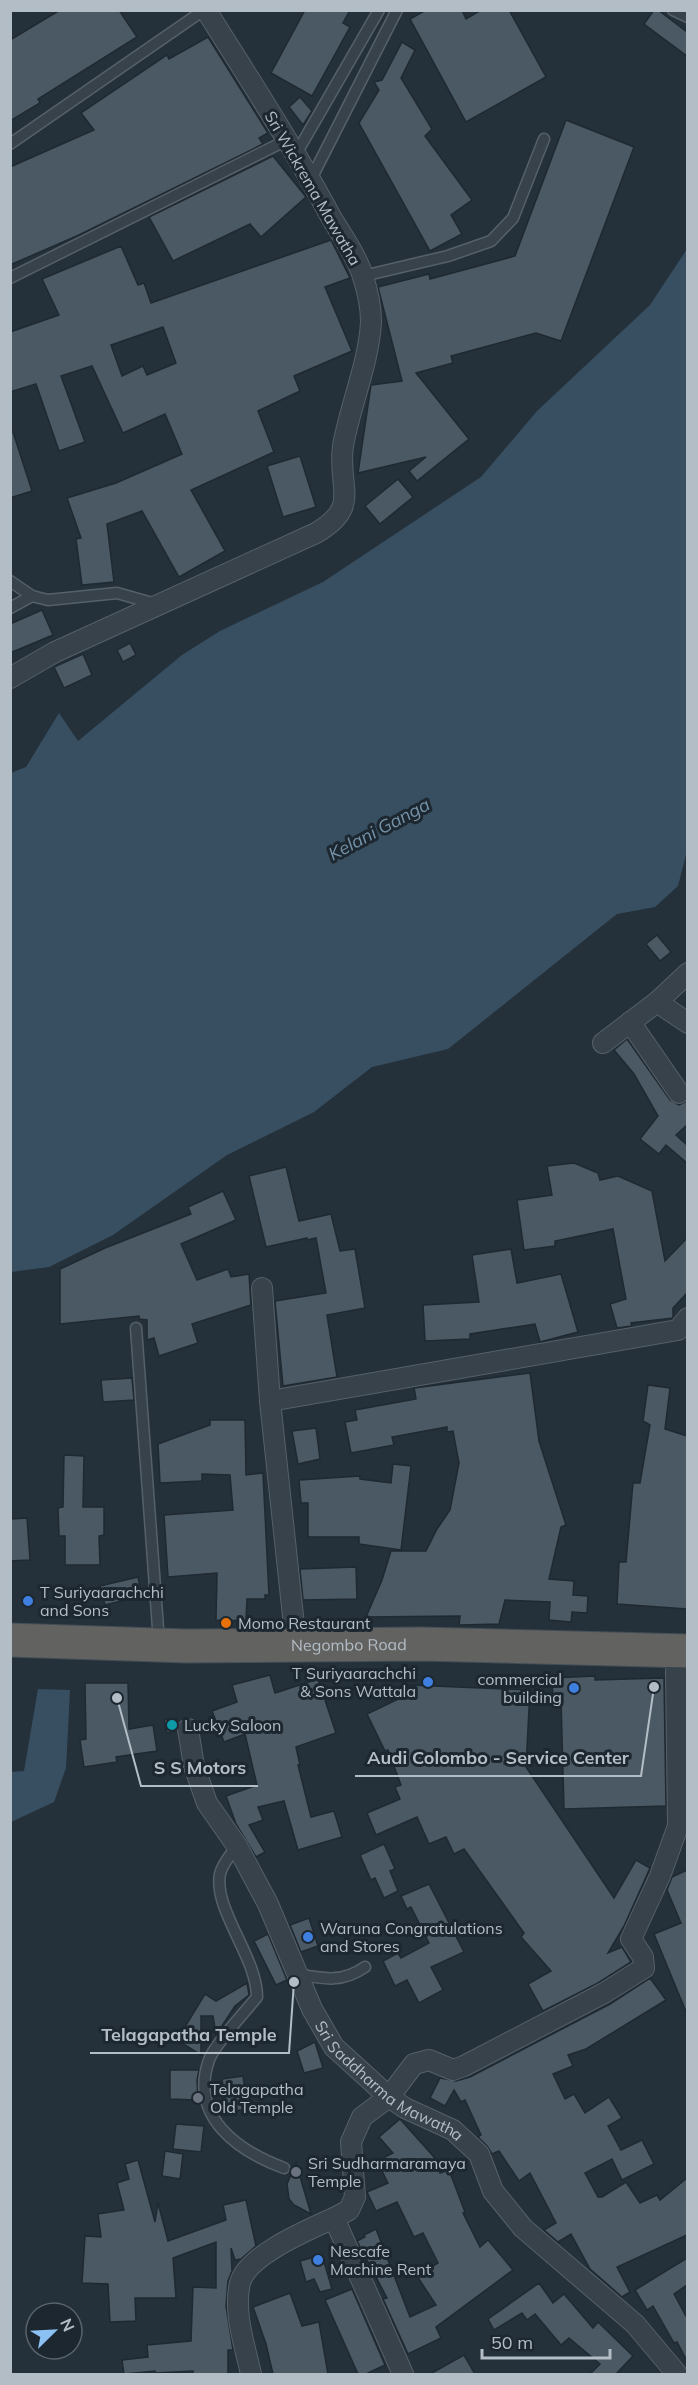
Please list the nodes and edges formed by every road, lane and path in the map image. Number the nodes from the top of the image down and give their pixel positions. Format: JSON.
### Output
{"nodes":[{"id":1,"x":205,"y":10,"type":"edge"},
{"id":2,"x":380,"y":10,"type":"edge"},
{"id":3,"x":397,"y":10,"type":"edge"},
{"id":4,"x":673,"y":10,"type":"edge"},
{"id":5,"x":687,"y":17,"type":"edge"},
{"id":6,"x":544,"y":140,"type":"dead end"},
{"id":7,"x":10,"y":144,"type":"edge"},
{"id":8,"x":292,"y":147,"type":"junction"},
{"id":9,"x":311,"y":179,"type":"junction"},
{"id":10,"x":363,"y":276,"type":"junction"},
{"id":11,"x":10,"y":278,"type":"edge"},
{"id":12,"x":10,"y":581,"type":"edge"},
{"id":13,"x":32,"y":596,"type":"junction"},
{"id":14,"x":156,"y":604,"type":"junction"},
{"id":15,"x":10,"y":608,"type":"edge"},
{"id":16,"x":10,"y":678,"type":"edge"},
{"id":17,"x":687,"y":973,"type":"edge"},
{"id":18,"x":657,"y":1002,"type":"junction"},
{"id":19,"x":630,"y":1022,"type":"junction"},
{"id":20,"x":687,"y":1023,"type":"edge"},
{"id":21,"x":603,"y":1043,"type":"dead end"},
{"id":22,"x":678,"y":1093,"type":"dead end"},
{"id":23,"x":262,"y":1288,"type":"dead end"},
{"id":24,"x":687,"y":1318,"type":"edge"},
{"id":25,"x":136,"y":1328,"type":"dead end"},
{"id":26,"x":270,"y":1401,"type":"junction"},
{"id":27,"x":10,"y":1640,"type":"edge"},
{"id":28,"x":296,"y":1644,"type":"junction"},
{"id":29,"x":159,"y":1645,"type":"junction"},
{"id":30,"x":683,"y":1662,"type":"edge"},
{"id":31,"x":10,"y":1663,"type":"edge"},
{"id":32,"x":188,"y":1729,"type":"dead end"},
{"id":33,"x":237,"y":1846,"type":"junction"},
{"id":34,"x":365,"y":1966,"type":"dead end"},
{"id":35,"x":297,"y":1974,"type":"junction"},
{"id":36,"x":389,"y":2097,"type":"junction"},
{"id":37,"x":284,"y":2168,"type":"dead end"},
{"id":38,"x":334,"y":2218,"type":"junction"},
{"id":39,"x":251,"y":2374,"type":"edge"},
{"id":40,"x":403,"y":2374,"type":"edge"},
{"id":41,"x":676,"y":2374,"type":"edge"}],
"edges":[{"from":1,"to":7,"type":"lane"},
{"from":1,"to":8,"type":"street","name":"Sri Wickrema Mawatha"},
{"from":2,"to":8,"type":"lane"},
{"from":3,"to":9,"type":"lane"},
{"from":4,"to":5,"type":"lane"},
{"from":6,"to":10,"type":"lane"},
{"from":8,"to":9,"type":"street","name":"Sri Wickrema Mawatha"},
{"from":8,"to":11,"type":"lane"},
{"from":9,"to":10,"type":"street","name":"Sri Wickrema Mawatha"},
{"from":10,"to":14,"type":"street","name":"Sri Wickrema Mawatha"},
{"from":12,"to":13,"type":"lane"},
{"from":13,"to":14,"type":"lane"},
{"from":13,"to":15,"type":"lane"},
{"from":14,"to":16,"type":"street","name":"Sri Wickrema Mawatha"},
{"from":17,"to":18,"type":"street"},
{"from":18,"to":19,"type":"street"},
{"from":18,"to":20,"type":"street"},
{"from":19,"to":21,"type":"street"},
{"from":19,"to":22,"type":"street"},
{"from":23,"to":26,"type":"street"},
{"from":24,"to":26,"type":"street"},
{"from":25,"to":29,"type":"lane"},
{"from":26,"to":28,"type":"street"},
{"from":27,"to":29,"type":"highway","name":"Negombo Road"},
{"from":28,"to":29,"type":"highway","name":"Negombo Road"},
{"from":28,"to":30,"type":"highway","name":"Negombo Road"},
{"from":30,"to":31,"type":"highway","name":"Negombo Road"},
{"from":30,"to":36,"type":"street"},
{"from":32,"to":33,"type":"street","name":"Sri Saddharma Mawatha"},
{"from":33,"to":35,"type":"street","name":"Sri Saddharma Mawatha"},
{"from":33,"to":37,"type":"lane"},
{"from":34,"to":35,"type":"lane"},
{"from":35,"to":36,"type":"street","name":"Sri Saddharma Mawatha"},
{"from":36,"to":38,"type":"street"},
{"from":36,"to":41,"type":"street","name":"Sri Saddharma Mawatha"},
{"from":38,"to":39,"type":"street"},
{"from":38,"to":40,"type":"street"}]}
